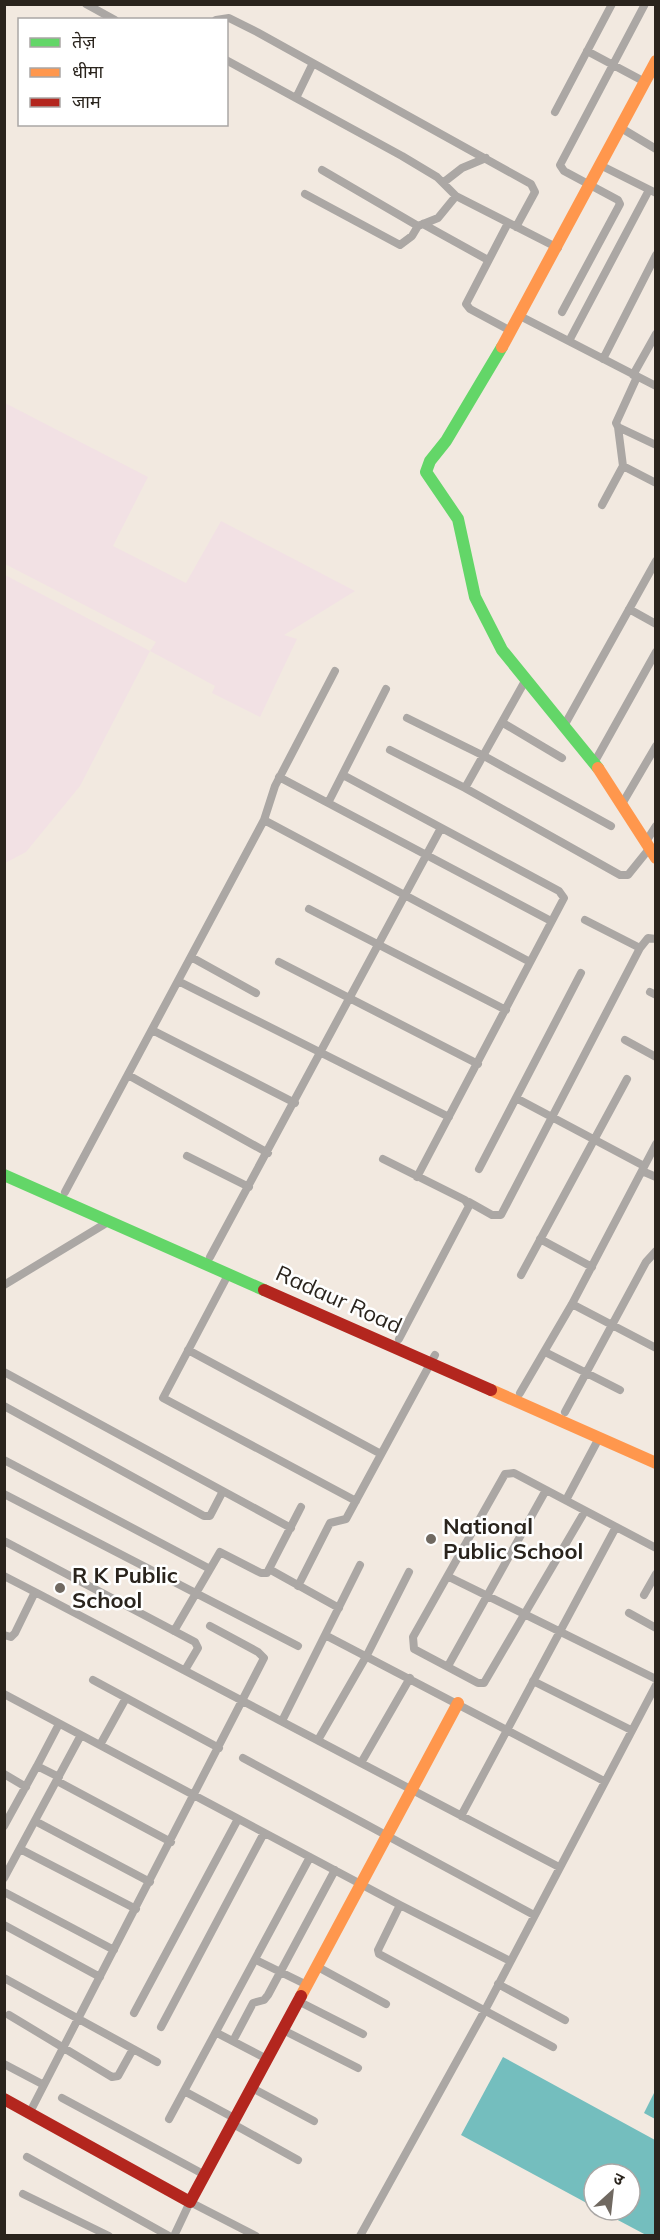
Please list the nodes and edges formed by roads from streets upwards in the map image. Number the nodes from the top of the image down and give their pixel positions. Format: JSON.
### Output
{"nodes":[{"id":1,"x":86,"y":4,"type":"edge"},
{"id":2,"x":612,"y":4,"type":"edge"},
{"id":3,"x":645,"y":4,"type":"edge"},
{"id":4,"x":111,"y":18,"type":"edge"},
{"id":5,"x":228,"y":18,"type":"edge"},
{"id":6,"x":587,"y":51,"type":"junction"},
{"id":7,"x":228,"y":61,"type":"edge"},
{"id":8,"x":656,"y":61,"type":"edge"},
{"id":9,"x":313,"y":63,"type":"junction"},
{"id":10,"x":614,"y":66,"type":"junction"},
{"id":11,"x":645,"y":82,"type":"junction"},
{"id":12,"x":296,"y":98,"type":"junction"},
{"id":13,"x":555,"y":112,"type":"dead end"},
{"id":14,"x":621,"y":128,"type":"junction"},
{"id":15,"x":656,"y":148,"type":"edge"},
{"id":16,"x":486,"y":158,"type":"junction"},
{"id":17,"x":600,"y":165,"type":"junction"},
{"id":18,"x":322,"y":170,"type":"dead end"},
{"id":19,"x":444,"y":182,"type":"junction"},
{"id":20,"x":590,"y":184,"type":"junction"},
{"id":21,"x":652,"y":191,"type":"edge"},
{"id":22,"x":305,"y":194,"type":"dead end"},
{"id":23,"x":456,"y":196,"type":"junction"},
{"id":24,"x":421,"y":225,"type":"junction"},
{"id":25,"x":512,"y":225,"type":"junction"},
{"id":26,"x":558,"y":248,"type":"junction"},
{"id":27,"x":656,"y":255,"type":"edge"},
{"id":28,"x":488,"y":260,"type":"junction"},
{"id":29,"x":562,"y":312,"type":"dead end"},
{"id":30,"x":520,"y":316,"type":"junction"},
{"id":31,"x":511,"y":331,"type":"junction"},
{"id":32,"x":655,"y":334,"type":"edge"},
{"id":33,"x":568,"y":341,"type":"junction"},
{"id":34,"x":603,"y":359,"type":"junction"},
{"id":35,"x":635,"y":376,"type":"junction"},
{"id":36,"x":656,"y":386,"type":"edge"},
{"id":37,"x":618,"y":427,"type":"junction"},
{"id":38,"x":656,"y":446,"type":"edge"},
{"id":39,"x":623,"y":466,"type":"junction"},
{"id":40,"x":656,"y":483,"type":"edge"},
{"id":41,"x":602,"y":505,"type":"dead end"},
{"id":42,"x":656,"y":561,"type":"edge"},
{"id":43,"x":629,"y":609,"type":"junction"},
{"id":44,"x":656,"y":624,"type":"edge"},
{"id":45,"x":656,"y":652,"type":"edge"},
{"id":46,"x":335,"y":671,"type":"dead end"},
{"id":47,"x":525,"y":681,"type":"junction"},
{"id":48,"x":386,"y":689,"type":"dead end"},
{"id":49,"x":407,"y":718,"type":"dead end"},
{"id":50,"x":503,"y":723,"type":"junction"},
{"id":51,"x":564,"y":726,"type":"junction"},
{"id":52,"x":656,"y":746,"type":"edge"},
{"id":53,"x":390,"y":750,"type":"dead end"},
{"id":54,"x":484,"y":756,"type":"junction"},
{"id":55,"x":561,"y":758,"type":"dead end"},
{"id":56,"x":594,"y":763,"type":"junction"},
{"id":57,"x":344,"y":775,"type":"junction"},
{"id":58,"x":279,"y":777,"type":"junction"},
{"id":59,"x":465,"y":788,"type":"junction"},
{"id":60,"x":328,"y":803,"type":"junction"},
{"id":61,"x":622,"y":804,"type":"junction"},
{"id":62,"x":264,"y":820,"type":"junction"},
{"id":63,"x":611,"y":826,"type":"dead end"},
{"id":64,"x":656,"y":826,"type":"edge"},
{"id":65,"x":441,"y":828,"type":"junction"},
{"id":66,"x":650,"y":850,"type":"edge"},
{"id":67,"x":425,"y":855,"type":"junction"},
{"id":68,"x":404,"y":894,"type":"junction"},
{"id":69,"x":309,"y":909,"type":"dead end"},
{"id":70,"x":585,"y":920,"type":"dead end"},
{"id":71,"x":551,"y":921,"type":"junction"},
{"id":72,"x":656,"y":939,"type":"edge"},
{"id":73,"x":376,"y":945,"type":"junction"},
{"id":74,"x":640,"y":948,"type":"junction"},
{"id":75,"x":191,"y":957,"type":"junction"},
{"id":76,"x":279,"y":962,"type":"dead end"},
{"id":77,"x":530,"y":962,"type":"junction"},
{"id":78,"x":580,"y":973,"type":"dead end"},
{"id":79,"x":178,"y":981,"type":"junction"},
{"id":80,"x":256,"y":993,"type":"dead end"},
{"id":81,"x":349,"y":997,"type":"junction"},
{"id":82,"x":506,"y":1011,"type":"junction"},
{"id":83,"x":152,"y":1030,"type":"junction"},
{"id":84,"x":625,"y":1040,"type":"dead end"},
{"id":85,"x":320,"y":1052,"type":"junction"},
{"id":86,"x":656,"y":1056,"type":"edge"},
{"id":87,"x":478,"y":1064,"type":"junction"},
{"id":88,"x":128,"y":1075,"type":"junction"},
{"id":89,"x":627,"y":1079,"type":"dead end"},
{"id":90,"x":516,"y":1098,"type":"junction"},
{"id":91,"x":295,"y":1103,"type":"junction"},
{"id":92,"x":449,"y":1117,"type":"junction"},
{"id":93,"x":554,"y":1118,"type":"junction"},
{"id":94,"x":595,"y":1139,"type":"junction"},
{"id":95,"x":656,"y":1144,"type":"edge"},
{"id":96,"x":268,"y":1153,"type":"junction"},
{"id":97,"x":187,"y":1156,"type":"dead end"},
{"id":98,"x":383,"y":1159,"type":"dead end"},
{"id":99,"x":4,"y":1165,"type":"edge"},
{"id":100,"x":643,"y":1168,"type":"junction"},
{"id":101,"x":479,"y":1169,"type":"dead end"},
{"id":102,"x":4,"y":1175,"type":"edge"},
{"id":103,"x":417,"y":1177,"type":"junction"},
{"id":104,"x":656,"y":1177,"type":"edge"},
{"id":105,"x":249,"y":1187,"type":"junction"},
{"id":106,"x":64,"y":1192,"type":"junction"},
{"id":107,"x":469,"y":1202,"type":"junction"},
{"id":108,"x":108,"y":1222,"type":"junction"},
{"id":109,"x":540,"y":1239,"type":"junction"},
{"id":110,"x":656,"y":1251,"type":"edge"},
{"id":111,"x":210,"y":1257,"type":"junction"},
{"id":112,"x":592,"y":1267,"type":"junction"},
{"id":113,"x":230,"y":1273,"type":"junction"},
{"id":114,"x":521,"y":1275,"type":"dead end"},
{"id":115,"x":4,"y":1285,"type":"edge"},
{"id":116,"x":572,"y":1305,"type":"junction"},
{"id":117,"x":612,"y":1325,"type":"junction"},
{"id":118,"x":399,"y":1339,"type":"junction"},
{"id":119,"x":656,"y":1348,"type":"edge"},
{"id":120,"x":188,"y":1350,"type":"junction"},
{"id":121,"x":545,"y":1352,"type":"junction"},
{"id":122,"x":433,"y":1359,"type":"junction"},
{"id":123,"x":4,"y":1372,"type":"edge"},
{"id":124,"x":586,"y":1374,"type":"junction"},
{"id":125,"x":620,"y":1390,"type":"dead end"},
{"id":126,"x":520,"y":1393,"type":"junction"},
{"id":127,"x":4,"y":1406,"type":"edge"},
{"id":128,"x":565,"y":1412,"type":"junction"},
{"id":129,"x":599,"y":1438,"type":"junction"},
{"id":130,"x":656,"y":1453,"type":"edge"},
{"id":131,"x":381,"y":1454,"type":"junction"},
{"id":132,"x":4,"y":1460,"type":"edge"},
{"id":133,"x":656,"y":1463,"type":"edge"},
{"id":134,"x":546,"y":1490,"type":"junction"},
{"id":135,"x":223,"y":1491,"type":"junction"},
{"id":136,"x":4,"y":1494,"type":"edge"},
{"id":137,"x":566,"y":1500,"type":"junction"},
{"id":138,"x":356,"y":1501,"type":"junction"},
{"id":139,"x":301,"y":1507,"type":"dead end"},
{"id":140,"x":585,"y":1511,"type":"junction"},
{"id":141,"x":616,"y":1527,"type":"junction"},
{"id":142,"x":291,"y":1528,"type":"junction"},
{"id":143,"x":4,"y":1541,"type":"edge"},
{"id":144,"x":656,"y":1548,"type":"edge"},
{"id":145,"x":360,"y":1565,"type":"dead end"},
{"id":146,"x":210,"y":1569,"type":"junction"},
{"id":147,"x":269,"y":1569,"type":"junction"},
{"id":148,"x":409,"y":1572,"type":"dead end"},
{"id":149,"x":656,"y":1574,"type":"edge"},
{"id":150,"x":4,"y":1576,"type":"edge"},
{"id":151,"x":449,"y":1577,"type":"junction"},
{"id":152,"x":298,"y":1586,"type":"junction"},
{"id":153,"x":35,"y":1592,"type":"junction"},
{"id":154,"x":197,"y":1595,"type":"junction"},
{"id":155,"x":644,"y":1595,"type":"dead end"},
{"id":156,"x":487,"y":1596,"type":"junction"},
{"id":157,"x":339,"y":1608,"type":"junction"},
{"id":158,"x":629,"y":1613,"type":"dead end"},
{"id":159,"x":526,"y":1615,"type":"junction"},
{"id":160,"x":210,"y":1626,"type":"dead end"},
{"id":161,"x":656,"y":1628,"type":"edge"},
{"id":162,"x":174,"y":1631,"type":"junction"},
{"id":163,"x":558,"y":1633,"type":"junction"},
{"id":164,"x":4,"y":1635,"type":"edge"},
{"id":165,"x":325,"y":1635,"type":"junction"},
{"id":166,"x":298,"y":1646,"type":"dead end"},
{"id":167,"x":366,"y":1655,"type":"junction"},
{"id":168,"x":448,"y":1666,"type":"junction"},
{"id":169,"x":185,"y":1670,"type":"junction"},
{"id":170,"x":410,"y":1678,"type":"junction"},
{"id":171,"x":656,"y":1679,"type":"edge"},
{"id":172,"x":93,"y":1680,"type":"dead end"},
{"id":173,"x":533,"y":1681,"type":"junction"},
{"id":174,"x":656,"y":1685,"type":"edge"},
{"id":175,"x":7,"y":1695,"type":"edge"},
{"id":176,"x":126,"y":1698,"type":"junction"},
{"id":177,"x":243,"y":1701,"type":"junction"},
{"id":178,"x":458,"y":1703,"type":"junction"},
{"id":179,"x":4,"y":1707,"type":"edge"},
{"id":180,"x":282,"y":1721,"type":"junction"},
{"id":181,"x":59,"y":1724,"type":"junction"},
{"id":182,"x":507,"y":1729,"type":"junction"},
{"id":183,"x":631,"y":1731,"type":"junction"},
{"id":184,"x":81,"y":1735,"type":"junction"},
{"id":185,"x":318,"y":1740,"type":"junction"},
{"id":186,"x":100,"y":1745,"type":"junction"},
{"id":187,"x":219,"y":1748,"type":"junction"},
{"id":188,"x":243,"y":1758,"type":"dead end"},
{"id":189,"x":362,"y":1763,"type":"junction"},
{"id":190,"x":37,"y":1766,"type":"junction"},
{"id":191,"x":4,"y":1774,"type":"edge"},
{"id":192,"x":58,"y":1779,"type":"junction"},
{"id":193,"x":604,"y":1782,"type":"junction"},
{"id":194,"x":26,"y":1787,"type":"junction"},
{"id":195,"x":411,"y":1789,"type":"junction"},
{"id":196,"x":194,"y":1796,"type":"junction"},
{"id":197,"x":461,"y":1816,"type":"junction"},
{"id":198,"x":238,"y":1819,"type":"junction"},
{"id":199,"x":35,"y":1821,"type":"junction"},
{"id":200,"x":4,"y":1826,"type":"edge"},
{"id":201,"x":264,"y":1833,"type":"junction"},
{"id":202,"x":386,"y":1836,"type":"junction"},
{"id":203,"x":171,"y":1842,"type":"junction"},
{"id":204,"x":20,"y":1849,"type":"junction"},
{"id":205,"x":310,"y":1857,"type":"junction"},
{"id":206,"x":559,"y":1867,"type":"junction"},
{"id":207,"x":7,"y":1868,"type":"edge"},
{"id":208,"x":335,"y":1870,"type":"junction"},
{"id":209,"x":4,"y":1878,"type":"edge"},
{"id":210,"x":150,"y":1882,"type":"junction"},
{"id":211,"x":360,"y":1884,"type":"junction"},
{"id":212,"x":4,"y":1892,"type":"edge"},
{"id":213,"x":400,"y":1905,"type":"junction"},
{"id":214,"x":136,"y":1909,"type":"junction"},
{"id":215,"x":534,"y":1915,"type":"junction"},
{"id":216,"x":4,"y":1925,"type":"edge"},
{"id":217,"x":114,"y":1950,"type":"junction"},
{"id":218,"x":256,"y":1960,"type":"junction"},
{"id":219,"x":510,"y":1961,"type":"junction"},
{"id":220,"x":316,"y":1966,"type":"junction"},
{"id":221,"x":281,"y":1972,"type":"junction"},
{"id":222,"x":100,"y":1977,"type":"junction"},
{"id":223,"x":4,"y":1978,"type":"edge"},
{"id":224,"x":498,"y":1984,"type":"junction"},
{"id":225,"x":306,"y":1985,"type":"junction"},
{"id":226,"x":298,"y":2001,"type":"junction"},
{"id":227,"x":386,"y":2004,"type":"dead end"},
{"id":228,"x":484,"y":2012,"type":"junction"},
{"id":229,"x":134,"y":2013,"type":"dead end"},
{"id":230,"x":9,"y":2015,"type":"dead end"},
{"id":231,"x":79,"y":2018,"type":"junction"},
{"id":232,"x":565,"y":2020,"type":"dead end"},
{"id":233,"x":161,"y":2027,"type":"dead end"},
{"id":234,"x":283,"y":2030,"type":"junction"},
{"id":235,"x":217,"y":2033,"type":"junction"},
{"id":236,"x":363,"y":2034,"type":"dead end"},
{"id":237,"x":233,"y":2042,"type":"junction"},
{"id":238,"x":64,"y":2046,"type":"junction"},
{"id":239,"x":553,"y":2047,"type":"dead end"},
{"id":240,"x":133,"y":2049,"type":"junction"},
{"id":241,"x":267,"y":2059,"type":"junction"},
{"id":242,"x":157,"y":2062,"type":"dead end"},
{"id":243,"x":4,"y":2064,"type":"edge"},
{"id":244,"x":358,"y":2068,"type":"dead end"},
{"id":245,"x":44,"y":2085,"type":"junction"},
{"id":246,"x":252,"y":2088,"type":"junction"},
{"id":247,"x":184,"y":2091,"type":"junction"},
{"id":248,"x":62,"y":2098,"type":"dead end"},
{"id":249,"x":4,"y":2099,"type":"edge"},
{"id":250,"x":30,"y":2112,"type":"junction"},
{"id":251,"x":169,"y":2119,"type":"dead end"},
{"id":252,"x":235,"y":2121,"type":"junction"},
{"id":253,"x":314,"y":2121,"type":"dead end"},
{"id":254,"x":27,"y":2157,"type":"dead end"},
{"id":255,"x":298,"y":2160,"type":"dead end"},
{"id":256,"x":205,"y":2175,"type":"junction"},
{"id":257,"x":23,"y":2194,"type":"dead end"},
{"id":258,"x":190,"y":2202,"type":"junction"},
{"id":259,"x":109,"y":2235,"type":"edge"},
{"id":260,"x":169,"y":2235,"type":"edge"},
{"id":261,"x":174,"y":2235,"type":"edge"},
{"id":262,"x":256,"y":2235,"type":"edge"},
{"id":263,"x":360,"y":2235,"type":"edge"}],
"edges":[{"from":1,"to":4,"type":"street"},
{"from":2,"to":6,"type":"street"},
{"from":3,"to":10,"type":"street"},
{"from":5,"to":9,"type":"street"},
{"from":6,"to":10,"type":"street"},
{"from":6,"to":13,"type":"street"},
{"from":7,"to":12,"type":"street"},
{"from":8,"to":11,"type":"street"},
{"from":9,"to":12,"type":"street"},
{"from":9,"to":16,"type":"street"},
{"from":10,"to":11,"type":"street"},
{"from":10,"to":20,"type":"street"},
{"from":11,"to":14,"type":"street"},
{"from":12,"to":19,"type":"street"},
{"from":14,"to":15,"type":"street"},
{"from":14,"to":17,"type":"street"},
{"from":16,"to":19,"type":"street"},
{"from":16,"to":25,"type":"street"},
{"from":17,"to":20,"type":"street"},
{"from":17,"to":21,"type":"street"},
{"from":18,"to":24,"type":"street"},
{"from":19,"to":23,"type":"street"},
{"from":20,"to":26,"type":"street"},
{"from":20,"to":29,"type":"street"},
{"from":21,"to":33,"type":"street"},
{"from":22,"to":24,"type":"street"},
{"from":23,"to":24,"type":"street"},
{"from":23,"to":25,"type":"street"},
{"from":24,"to":28,"type":"street"},
{"from":25,"to":26,"type":"street"},
{"from":25,"to":28,"type":"street"},
{"from":26,"to":30,"type":"street"},
{"from":27,"to":34,"type":"street"},
{"from":28,"to":31,"type":"street"},
{"from":30,"to":31,"type":"street"},
{"from":30,"to":33,"type":"street"},
{"from":31,"to":47,"type":"street"},
{"from":32,"to":35,"type":"street"},
{"from":33,"to":34,"type":"street"},
{"from":34,"to":35,"type":"street"},
{"from":35,"to":36,"type":"street"},
{"from":35,"to":37,"type":"street"},
{"from":37,"to":38,"type":"street"},
{"from":37,"to":39,"type":"street"},
{"from":39,"to":40,"type":"street"},
{"from":39,"to":41,"type":"street"},
{"from":42,"to":43,"type":"street"},
{"from":43,"to":44,"type":"street"},
{"from":43,"to":51,"type":"street"},
{"from":45,"to":56,"type":"street"},
{"from":46,"to":58,"type":"street"},
{"from":47,"to":50,"type":"street"},
{"from":47,"to":51,"type":"street"},
{"from":48,"to":57,"type":"street"},
{"from":49,"to":54,"type":"street"},
{"from":50,"to":54,"type":"street"},
{"from":50,"to":55,"type":"street"},
{"from":51,"to":56,"type":"street"},
{"from":52,"to":61,"type":"street"},
{"from":53,"to":59,"type":"street"},
{"from":54,"to":59,"type":"street"},
{"from":54,"to":63,"type":"street"},
{"from":56,"to":61,"type":"street"},
{"from":57,"to":60,"type":"street"},
{"from":57,"to":65,"type":"street"},
{"from":58,"to":60,"type":"street"},
{"from":58,"to":62,"type":"street"},
{"from":59,"to":66,"type":"street"},
{"from":60,"to":67,"type":"street"},
{"from":61,"to":66,"type":"street"},
{"from":62,"to":68,"type":"street"},
{"from":62,"to":75,"type":"street"},
{"from":64,"to":66,"type":"street"},
{"from":65,"to":67,"type":"street"},
{"from":65,"to":71,"type":"street"},
{"from":67,"to":68,"type":"street"},
{"from":67,"to":71,"type":"street"},
{"from":68,"to":73,"type":"street"},
{"from":68,"to":77,"type":"street"},
{"from":69,"to":73,"type":"street"},
{"from":70,"to":74,"type":"street"},
{"from":71,"to":77,"type":"street"},
{"from":72,"to":74,"type":"street"},
{"from":73,"to":81,"type":"street"},
{"from":73,"to":82,"type":"street"},
{"from":74,"to":93,"type":"street"},
{"from":75,"to":79,"type":"street"},
{"from":75,"to":80,"type":"street"},
{"from":76,"to":81,"type":"street"},
{"from":77,"to":82,"type":"street"},
{"from":78,"to":90,"type":"street"},
{"from":79,"to":83,"type":"street"},
{"from":79,"to":85,"type":"street"},
{"from":81,"to":85,"type":"street"},
{"from":81,"to":87,"type":"street"},
{"from":82,"to":87,"type":"street"},
{"from":83,"to":88,"type":"street"},
{"from":83,"to":91,"type":"street"},
{"from":84,"to":86,"type":"street"},
{"from":85,"to":91,"type":"street"},
{"from":85,"to":92,"type":"street"},
{"from":87,"to":92,"type":"street"},
{"from":88,"to":96,"type":"street"},
{"from":88,"to":106,"type":"street"},
{"from":89,"to":94,"type":"street"},
{"from":90,"to":93,"type":"street"},
{"from":90,"to":101,"type":"street"},
{"from":91,"to":96,"type":"street"},
{"from":92,"to":103,"type":"street"},
{"from":93,"to":94,"type":"street"},
{"from":93,"to":107,"type":"street"},
{"from":94,"to":100,"type":"street"},
{"from":94,"to":109,"type":"street"},
{"from":95,"to":100,"type":"street"},
{"from":96,"to":105,"type":"street"},
{"from":97,"to":105,"type":"street"},
{"from":98,"to":103,"type":"street"},
{"from":99,"to":106,"type":"street","name":"Radaur Road"},
{"from":100,"to":104,"type":"street"},
{"from":100,"to":112,"type":"street"},
{"from":102,"to":108,"type":"street","name":"Radaur Road"},
{"from":103,"to":107,"type":"street"},
{"from":105,"to":111,"type":"street"},
{"from":106,"to":111,"type":"street","name":"Radaur Road"},
{"from":107,"to":118,"type":"street"},
{"from":108,"to":113,"type":"street","name":"Radaur Road"},
{"from":108,"to":115,"type":"street"},
{"from":109,"to":112,"type":"street"},
{"from":109,"to":114,"type":"street"},
{"from":110,"to":117,"type":"street"},
{"from":111,"to":118,"type":"street","name":"Radaur Road"},
{"from":112,"to":116,"type":"street"},
{"from":113,"to":120,"type":"street"},
{"from":113,"to":122,"type":"street","name":"Radaur Road"},
{"from":116,"to":117,"type":"street"},
{"from":116,"to":121,"type":"street"},
{"from":117,"to":119,"type":"street"},
{"from":117,"to":124,"type":"street"},
{"from":118,"to":122,"type":"street","name":"Radaur Road"},
{"from":120,"to":131,"type":"street"},
{"from":120,"to":138,"type":"street"},
{"from":121,"to":124,"type":"street"},
{"from":121,"to":126,"type":"street"},
{"from":122,"to":126,"type":"street","name":"Radaur Road"},
{"from":122,"to":129,"type":"street","name":"Radaur Road"},
{"from":122,"to":131,"type":"street"},
{"from":123,"to":135,"type":"street"},
{"from":124,"to":125,"type":"street"},
{"from":124,"to":128,"type":"street"},
{"from":126,"to":128,"type":"street","name":"Radaur Road"},
{"from":127,"to":135,"type":"street"},
{"from":128,"to":130,"type":"street","name":"Radaur Road"},
{"from":129,"to":133,"type":"street","name":"Radaur Road"},
{"from":129,"to":137,"type":"street"},
{"from":131,"to":138,"type":"street"},
{"from":132,"to":146,"type":"street"},
{"from":134,"to":137,"type":"street"},
{"from":134,"to":151,"type":"street"},
{"from":134,"to":156,"type":"street"},
{"from":135,"to":142,"type":"street"},
{"from":136,"to":154,"type":"street"},
{"from":137,"to":140,"type":"street"},
{"from":138,"to":152,"type":"street"},
{"from":139,"to":142,"type":"street"},
{"from":140,"to":141,"type":"street"},
{"from":140,"to":159,"type":"street"},
{"from":141,"to":144,"type":"street"},
{"from":141,"to":163,"type":"street"},
{"from":142,"to":147,"type":"street"},
{"from":143,"to":162,"type":"street"},
{"from":145,"to":157,"type":"street"},
{"from":146,"to":147,"type":"street"},
{"from":146,"to":154,"type":"street"},
{"from":147,"to":152,"type":"street"},
{"from":148,"to":167,"type":"street"},
{"from":149,"to":155,"type":"street"},
{"from":150,"to":153,"type":"street"},
{"from":151,"to":156,"type":"street"},
{"from":151,"to":168,"type":"street"},
{"from":152,"to":157,"type":"street"},
{"from":153,"to":164,"type":"street"},
{"from":153,"to":169,"type":"street"},
{"from":154,"to":162,"type":"street"},
{"from":154,"to":166,"type":"street"},
{"from":156,"to":159,"type":"street"},
{"from":156,"to":168,"type":"street"},
{"from":157,"to":165,"type":"street"},
{"from":158,"to":161,"type":"street"},
{"from":159,"to":163,"type":"street"},
{"from":159,"to":168,"type":"street"},
{"from":160,"to":177,"type":"street"},
{"from":162,"to":169,"type":"street"},
{"from":163,"to":171,"type":"street"},
{"from":163,"to":173,"type":"street"},
{"from":165,"to":167,"type":"street"},
{"from":165,"to":180,"type":"street"},
{"from":167,"to":170,"type":"street"},
{"from":167,"to":185,"type":"street"},
{"from":169,"to":177,"type":"street"},
{"from":170,"to":178,"type":"street"},
{"from":170,"to":189,"type":"street"},
{"from":172,"to":176,"type":"street"},
{"from":173,"to":182,"type":"street"},
{"from":173,"to":183,"type":"street"},
{"from":174,"to":183,"type":"street"},
{"from":175,"to":179,"type":"street"},
{"from":175,"to":181,"type":"street"},
{"from":176,"to":186,"type":"street"},
{"from":176,"to":187,"type":"street"},
{"from":177,"to":180,"type":"street"},
{"from":177,"to":187,"type":"street"},
{"from":178,"to":182,"type":"street"},
{"from":178,"to":195,"type":"street"},
{"from":180,"to":185,"type":"street"},
{"from":181,"to":184,"type":"street"},
{"from":181,"to":190,"type":"street"},
{"from":182,"to":193,"type":"street"},
{"from":182,"to":197,"type":"street"},
{"from":183,"to":193,"type":"street"},
{"from":184,"to":186,"type":"street"},
{"from":184,"to":192,"type":"street"},
{"from":185,"to":189,"type":"street"},
{"from":186,"to":196,"type":"street"},
{"from":187,"to":196,"type":"street"},
{"from":188,"to":202,"type":"street"},
{"from":189,"to":195,"type":"street"},
{"from":190,"to":192,"type":"street"},
{"from":190,"to":194,"type":"street"},
{"from":191,"to":194,"type":"street"},
{"from":192,"to":199,"type":"street"},
{"from":192,"to":203,"type":"street"},
{"from":193,"to":206,"type":"street"},
{"from":194,"to":200,"type":"street"},
{"from":195,"to":197,"type":"street"},
{"from":195,"to":202,"type":"street"},
{"from":196,"to":198,"type":"street"},
{"from":196,"to":203,"type":"street"},
{"from":197,"to":206,"type":"street"},
{"from":198,"to":201,"type":"street"},
{"from":198,"to":229,"type":"street"},
{"from":199,"to":204,"type":"street"},
{"from":199,"to":210,"type":"street"},
{"from":201,"to":205,"type":"street"},
{"from":201,"to":233,"type":"street"},
{"from":202,"to":211,"type":"street"},
{"from":202,"to":215,"type":"street"},
{"from":203,"to":210,"type":"street"},
{"from":204,"to":207,"type":"street"},
{"from":204,"to":214,"type":"street"},
{"from":205,"to":208,"type":"street"},
{"from":205,"to":218,"type":"street"},
{"from":206,"to":215,"type":"street"},
{"from":207,"to":209,"type":"street"},
{"from":208,"to":211,"type":"street"},
{"from":208,"to":221,"type":"street"},
{"from":210,"to":214,"type":"street"},
{"from":211,"to":213,"type":"street"},
{"from":211,"to":220,"type":"street"},
{"from":212,"to":217,"type":"street"},
{"from":213,"to":219,"type":"street"},
{"from":213,"to":228,"type":"street"},
{"from":214,"to":217,"type":"street"},
{"from":215,"to":219,"type":"street"},
{"from":216,"to":222,"type":"street"},
{"from":217,"to":222,"type":"street"},
{"from":218,"to":221,"type":"street"},
{"from":218,"to":235,"type":"street"},
{"from":219,"to":224,"type":"street"},
{"from":220,"to":225,"type":"street"},
{"from":220,"to":227,"type":"street"},
{"from":221,"to":225,"type":"street"},
{"from":221,"to":237,"type":"street"},
{"from":222,"to":231,"type":"street"},
{"from":223,"to":231,"type":"street"},
{"from":224,"to":228,"type":"street"},
{"from":224,"to":232,"type":"street"},
{"from":225,"to":226,"type":"street"},
{"from":226,"to":234,"type":"street"},
{"from":226,"to":236,"type":"street"},
{"from":228,"to":239,"type":"street"},
{"from":228,"to":263,"type":"street"},
{"from":230,"to":238,"type":"street"},
{"from":231,"to":238,"type":"street"},
{"from":231,"to":240,"type":"street"},
{"from":234,"to":241,"type":"street"},
{"from":234,"to":244,"type":"street"},
{"from":235,"to":237,"type":"street"},
{"from":235,"to":247,"type":"street"},
{"from":237,"to":241,"type":"street"},
{"from":238,"to":240,"type":"street"},
{"from":238,"to":245,"type":"street"},
{"from":240,"to":242,"type":"street"},
{"from":241,"to":246,"type":"street"},
{"from":243,"to":245,"type":"street"},
{"from":245,"to":250,"type":"street"},
{"from":246,"to":252,"type":"street"},
{"from":246,"to":253,"type":"street"},
{"from":247,"to":251,"type":"street"},
{"from":247,"to":252,"type":"street"},
{"from":248,"to":256,"type":"street"},
{"from":249,"to":250,"type":"street"},
{"from":250,"to":258,"type":"street"},
{"from":252,"to":255,"type":"street"},
{"from":252,"to":256,"type":"street"},
{"from":254,"to":260,"type":"street"},
{"from":256,"to":258,"type":"street"},
{"from":257,"to":259,"type":"street"},
{"from":258,"to":261,"type":"street"},
{"from":258,"to":262,"type":"street"}]}
